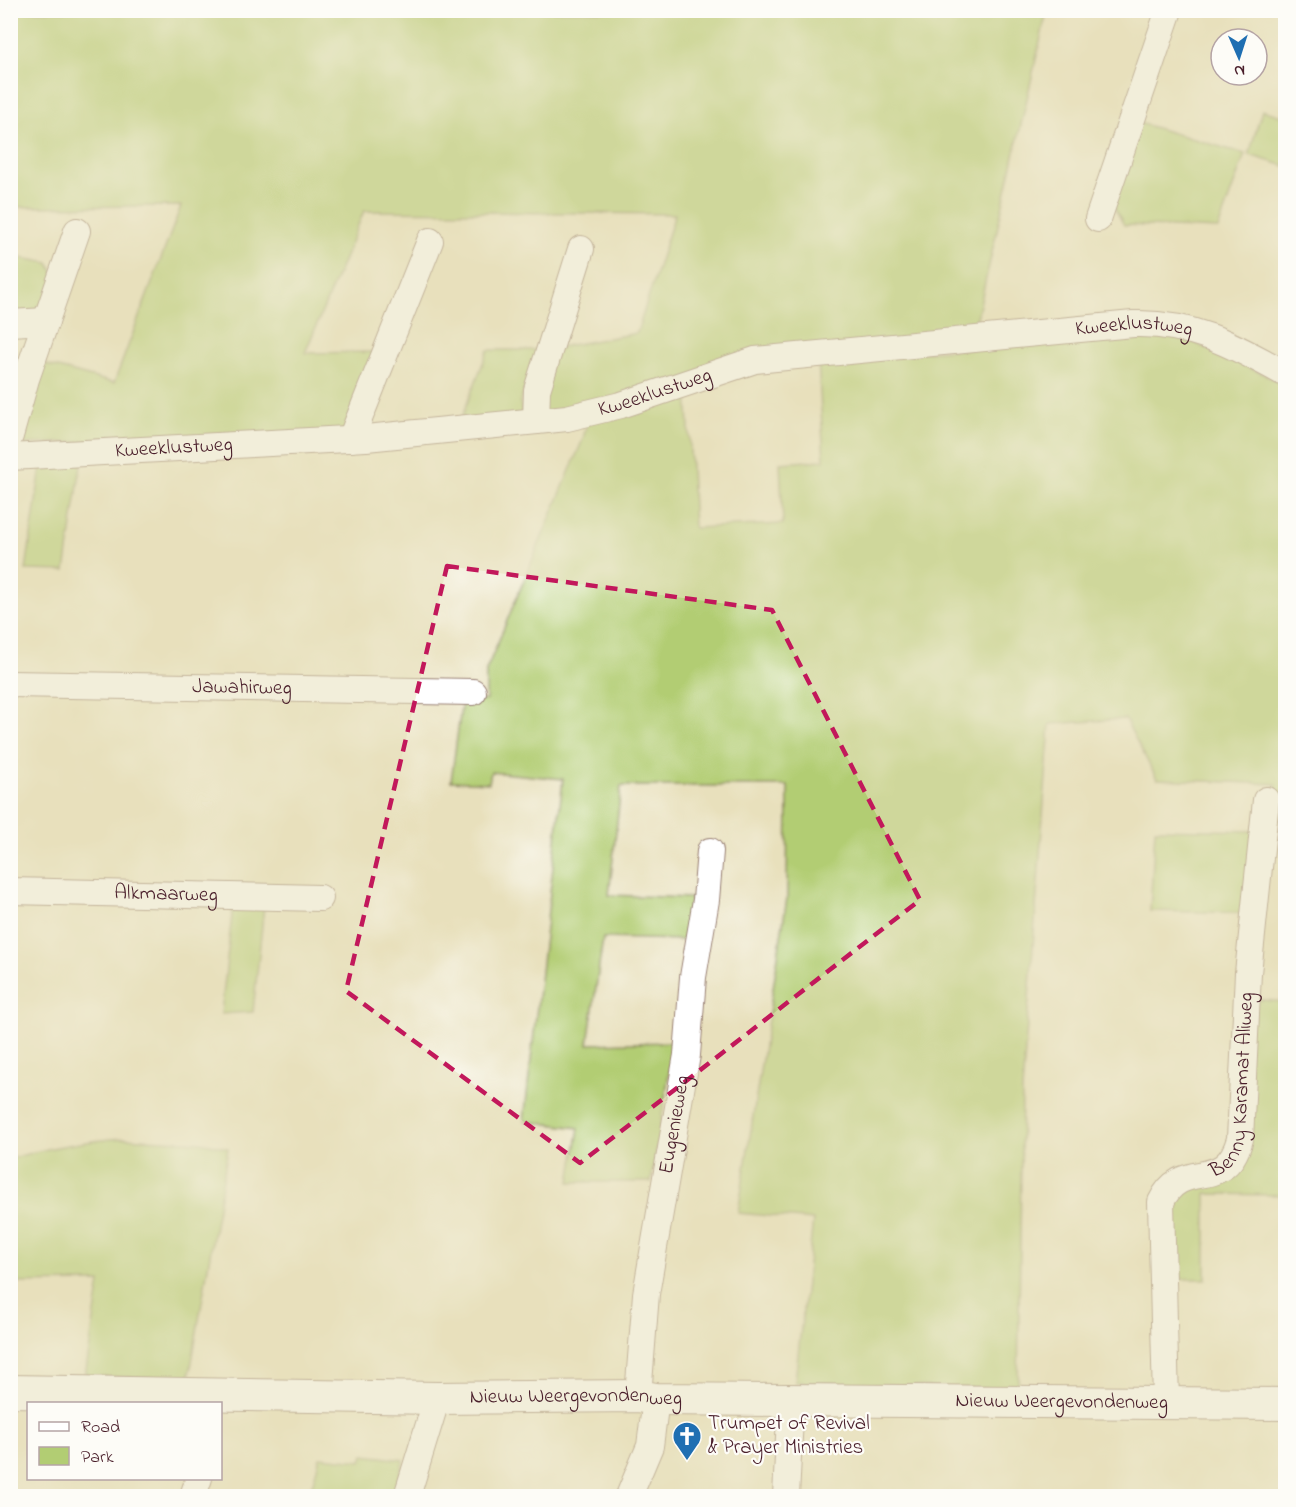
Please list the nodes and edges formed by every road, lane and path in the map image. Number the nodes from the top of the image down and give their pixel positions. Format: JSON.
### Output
{"nodes":[{"id":1,"x":1169,"y":10,"type":"edge"},
{"id":2,"x":1098,"y":219,"type":"dead end"},
{"id":3,"x":77,"y":231,"type":"dead end"},
{"id":4,"x":430,"y":241,"type":"dead end"},
{"id":5,"x":581,"y":249,"type":"dead end"},
{"id":6,"x":46,"y":321,"type":"junction"},
{"id":7,"x":10,"y":323,"type":"edge"},
{"id":8,"x":1286,"y":374,"type":"edge"},
{"id":9,"x":536,"y":421,"type":"junction"},
{"id":10,"x":10,"y":436,"type":"edge"},
{"id":11,"x":351,"y":439,"type":"junction"},
{"id":12,"x":10,"y":457,"type":"edge"},
{"id":13,"x":10,"y":684,"type":"edge"},
{"id":14,"x":473,"y":692,"type":"dead end"},
{"id":15,"x":1266,"y":800,"type":"dead end"},
{"id":16,"x":710,"y":851,"type":"dead end"},
{"id":17,"x":10,"y":891,"type":"edge"},
{"id":18,"x":320,"y":898,"type":"dead end"},
{"id":19,"x":10,"y":1391,"type":"edge"},
{"id":20,"x":437,"y":1398,"type":"junction"},
{"id":21,"x":647,"y":1398,"type":"junction"},
{"id":22,"x":791,"y":1398,"type":"junction"},
{"id":23,"x":221,"y":1399,"type":"edge"},
{"id":24,"x":1166,"y":1402,"type":"junction"},
{"id":25,"x":1286,"y":1404,"type":"edge"},
{"id":26,"x":199,"y":1480,"type":"edge"},
{"id":27,"x":193,"y":1497,"type":"edge"},
{"id":28,"x":407,"y":1497,"type":"edge"},
{"id":29,"x":629,"y":1497,"type":"edge"},
{"id":30,"x":786,"y":1497,"type":"edge"}],
"edges":[{"from":1,"to":2,"type":"street"},
{"from":3,"to":6,"type":"street"},
{"from":4,"to":11,"type":"street"},
{"from":5,"to":9,"type":"street"},
{"from":6,"to":7,"type":"street"},
{"from":6,"to":10,"type":"street"},
{"from":8,"to":9,"type":"street","name":"Kweeklustweg"},
{"from":9,"to":11,"type":"street","name":"Kweeklustweg"},
{"from":11,"to":12,"type":"street","name":"Kweeklustweg"},
{"from":13,"to":14,"type":"street","name":"Jawahirweg"},
{"from":15,"to":24,"type":"street","name":"Benny Karamat Aliweg"},
{"from":16,"to":21,"type":"street","name":"Eugenieweg"},
{"from":17,"to":18,"type":"street","name":"Alkmaarweg"},
{"from":19,"to":23,"type":"street","name":"Nieuw Weergevondenweg"},
{"from":20,"to":21,"type":"street","name":"Nieuw Weergevondenweg"},
{"from":20,"to":23,"type":"street","name":"Nieuw Weergevondenweg"},
{"from":20,"to":28,"type":"street"},
{"from":21,"to":22,"type":"street","name":"Nieuw Weergevondenweg"},
{"from":21,"to":29,"type":"street","name":"Eugenieweg"},
{"from":22,"to":24,"type":"street","name":"Nieuw Weergevondenweg"},
{"from":22,"to":30,"type":"street"},
{"from":24,"to":25,"type":"street","name":"Nieuw Weergevondenweg"},
{"from":26,"to":27,"type":"street"}]}
